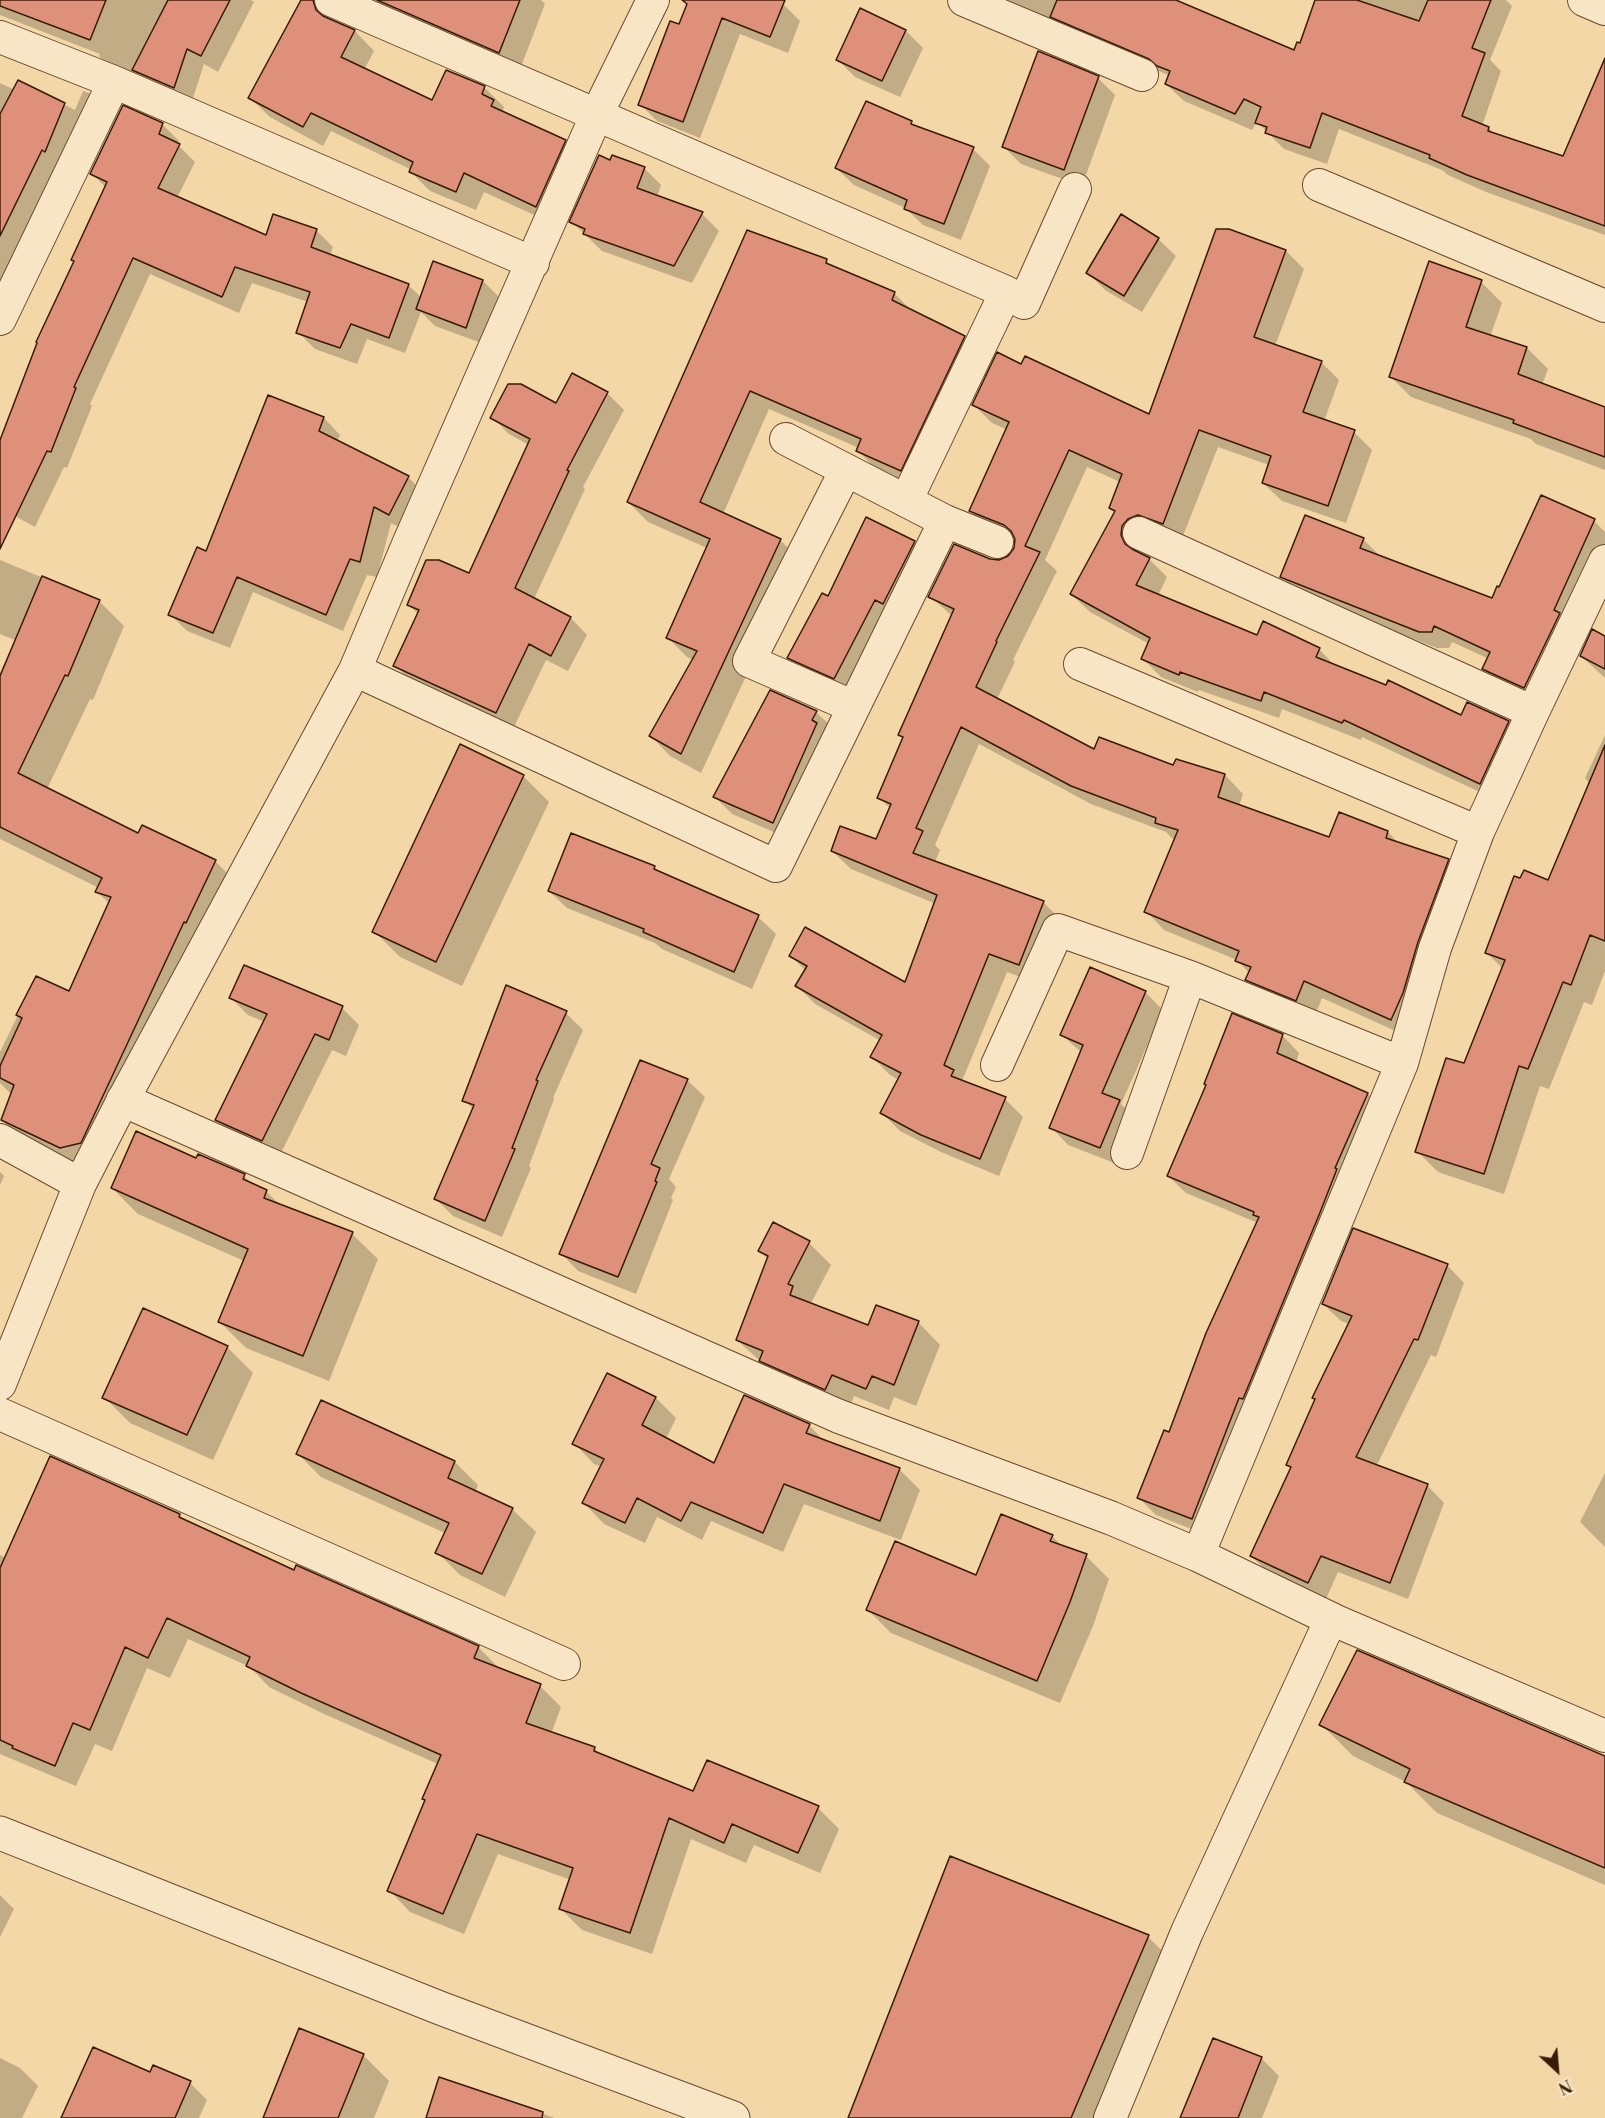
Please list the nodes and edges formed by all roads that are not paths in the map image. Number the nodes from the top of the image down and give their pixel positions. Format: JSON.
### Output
{"nodes":[{"id":1,"x":332,"y":0,"type":"edge"},
{"id":2,"x":653,"y":0,"type":"edge"},
{"id":3,"x":964,"y":0,"type":"edge"},
{"id":4,"x":1584,"y":0,"type":"edge"},
{"id":5,"x":1605,"y":9,"type":"edge"},
{"id":6,"x":0,"y":37,"type":"edge"},
{"id":7,"x":1142,"y":75,"type":"dead end"},
{"id":8,"x":114,"y":82,"type":"junction"},
{"id":9,"x":596,"y":116,"type":"junction"},
{"id":10,"x":1319,"y":185,"type":"dead end"},
{"id":11,"x":1075,"y":189,"type":"dead end"},
{"id":12,"x":533,"y":262,"type":"junction"},
{"id":13,"x":1006,"y":292,"type":"junction"},
{"id":14,"x":1605,"y":306,"type":"edge"},
{"id":15,"x":0,"y":318,"type":"edge"},
{"id":16,"x":786,"y":440,"type":"dead end"},
{"id":17,"x":846,"y":470,"type":"junction"},
{"id":18,"x":906,"y":501,"type":"junction"},
{"id":19,"x":945,"y":521,"type":"junction"},
{"id":20,"x":1139,"y":533,"type":"dead end"},
{"id":21,"x":998,"y":542,"type":"dead end"},
{"id":22,"x":1605,"y":561,"type":"edge"},
{"id":23,"x":1080,"y":664,"type":"dead end"},
{"id":24,"x":355,"y":670,"type":"junction"},
{"id":25,"x":854,"y":707,"type":"junction"},
{"id":26,"x":1533,"y":712,"type":"junction"},
{"id":27,"x":1478,"y":832,"type":"junction"},
{"id":28,"x":1190,"y":977,"type":"junction"},
{"id":29,"x":1402,"y":1063,"type":"junction"},
{"id":30,"x":997,"y":1065,"type":"dead end"},
{"id":31,"x":123,"y":1100,"type":"junction"},
{"id":32,"x":0,"y":1140,"type":"edge"},
{"id":33,"x":1127,"y":1153,"type":"dead end"},
{"id":34,"x":80,"y":1184,"type":"junction"},
{"id":35,"x":0,"y":1384,"type":"edge"},
{"id":36,"x":0,"y":1414,"type":"edge"},
{"id":37,"x":1198,"y":1555,"type":"junction"},
{"id":38,"x":1331,"y":1620,"type":"junction"},
{"id":39,"x":564,"y":1664,"type":"dead end"},
{"id":40,"x":1605,"y":1736,"type":"edge"},
{"id":41,"x":0,"y":1833,"type":"edge"},
{"id":42,"x":733,"y":2118,"type":"edge"},
{"id":43,"x":1110,"y":2118,"type":"edge"}],
"edges":[{"from":1,"to":9,"type":"street"},
{"from":2,"to":9,"type":"street"},
{"from":3,"to":7,"type":"street"},
{"from":4,"to":5,"type":"street"},
{"from":6,"to":8,"type":"street"},
{"from":8,"to":12,"type":"street"},
{"from":8,"to":15,"type":"street"},
{"from":9,"to":12,"type":"street"},
{"from":9,"to":13,"type":"street"},
{"from":10,"to":14,"type":"street"},
{"from":11,"to":13,"type":"street"},
{"from":12,"to":24,"type":"street"},
{"from":13,"to":18,"type":"street"},
{"from":16,"to":17,"type":"street"},
{"from":17,"to":18,"type":"street"},
{"from":17,"to":25,"type":"street"},
{"from":18,"to":19,"type":"street"},
{"from":19,"to":21,"type":"street"},
{"from":19,"to":25,"type":"street"},
{"from":20,"to":26,"type":"street"},
{"from":22,"to":26,"type":"street"},
{"from":23,"to":27,"type":"street"},
{"from":24,"to":25,"type":"street"},
{"from":24,"to":31,"type":"street"},
{"from":26,"to":27,"type":"street"},
{"from":27,"to":29,"type":"street"},
{"from":28,"to":29,"type":"street"},
{"from":28,"to":30,"type":"street"},
{"from":28,"to":33,"type":"street"},
{"from":29,"to":37,"type":"street"},
{"from":31,"to":34,"type":"street"},
{"from":31,"to":37,"type":"street"},
{"from":32,"to":34,"type":"street"},
{"from":34,"to":35,"type":"street"},
{"from":36,"to":39,"type":"street"},
{"from":37,"to":38,"type":"street"},
{"from":38,"to":40,"type":"street"},
{"from":38,"to":43,"type":"street"},
{"from":41,"to":42,"type":"street"}]}
